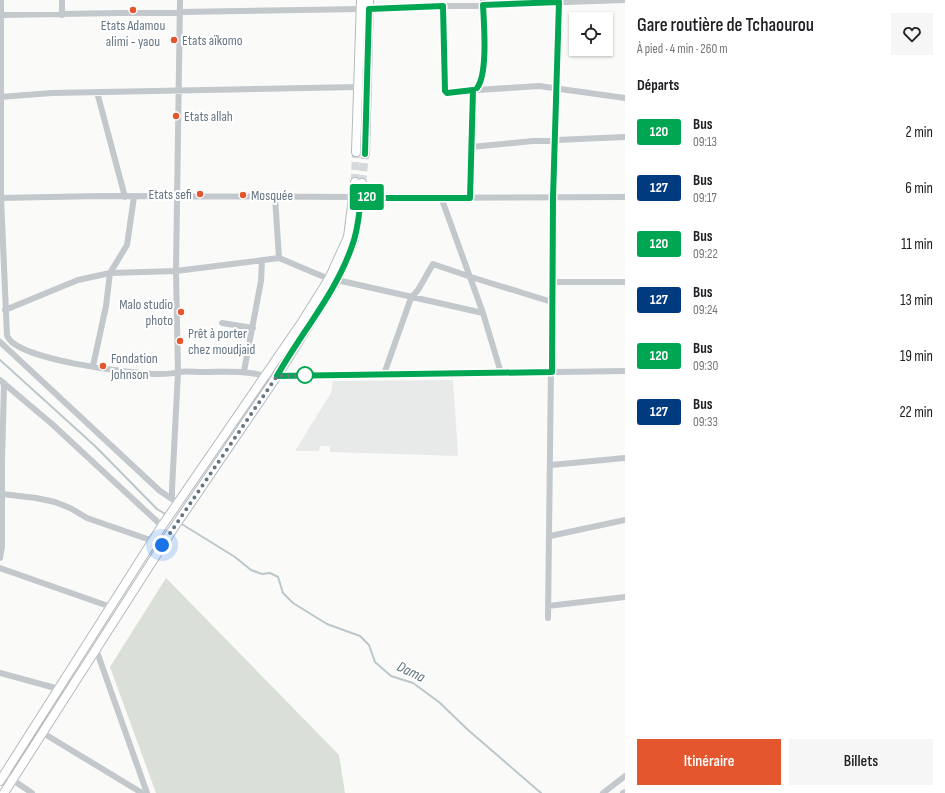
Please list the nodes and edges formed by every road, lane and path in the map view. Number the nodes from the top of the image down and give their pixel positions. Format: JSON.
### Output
{"nodes":[{"id":1,"x":1,"y":0,"type":"edge"},
{"id":2,"x":62,"y":0,"type":"edge"},
{"id":3,"x":180,"y":0,"type":"edge"},
{"id":4,"x":361,"y":0,"type":"edge"},
{"id":5,"x":369,"y":0,"type":"edge"},
{"id":6,"x":424,"y":0,"type":"edge"},
{"id":7,"x":625,"y":0,"type":"edge"},
{"id":8,"x":559,"y":1,"type":"edge"},
{"id":9,"x":483,"y":3,"type":"edge"},
{"id":10,"x":443,"y":6,"type":"junction"},
{"id":11,"x":423,"y":7,"type":"junction"},
{"id":12,"x":365,"y":9,"type":"junction"},
{"id":13,"x":180,"y":13,"type":"junction"},
{"id":14,"x":1,"y":15,"type":"edge"},
{"id":15,"x":62,"y":15,"type":"junction"},
{"id":16,"x":358,"y":87,"type":"junction"},
{"id":17,"x":557,"y":89,"type":"junction"},
{"id":18,"x":178,"y":90,"type":"junction"},
{"id":19,"x":473,"y":90,"type":"junction"},
{"id":20,"x":97,"y":92,"type":"junction"},
{"id":21,"x":1,"y":97,"type":"edge"},
{"id":22,"x":625,"y":98,"type":"edge"},
{"id":23,"x":625,"y":136,"type":"edge"},
{"id":24,"x":555,"y":140,"type":"junction"},
{"id":25,"x":471,"y":147,"type":"junction"},
{"id":26,"x":356,"y":152,"type":"tunnel mouth"},
{"id":27,"x":365,"y":154,"type":"tunnel mouth"},
{"id":28,"x":359,"y":182,"type":"tunnel mouth"},
{"id":29,"x":176,"y":196,"type":"junction"},
{"id":30,"x":125,"y":197,"type":"junction"},
{"id":31,"x":134,"y":197,"type":"junction"},
{"id":32,"x":275,"y":197,"type":"junction"},
{"id":33,"x":441,"y":197,"type":"junction"},
{"id":34,"x":1,"y":198,"type":"edge"},
{"id":35,"x":357,"y":198,"type":"junction"},
{"id":36,"x":470,"y":198,"type":"junction"},
{"id":37,"x":553,"y":198,"type":"junction"},
{"id":38,"x":625,"y":198,"type":"edge"},
{"id":39,"x":279,"y":258,"type":"junction"},
{"id":40,"x":262,"y":261,"type":"junction"},
{"id":41,"x":176,"y":271,"type":"junction"},
{"id":42,"x":110,"y":273,"type":"junction"},
{"id":43,"x":471,"y":277,"type":"junction"},
{"id":44,"x":333,"y":279,"type":"junction"},
{"id":45,"x":553,"y":282,"type":"junction"},
{"id":46,"x":625,"y":282,"type":"edge"},
{"id":47,"x":411,"y":298,"type":"junction"},
{"id":48,"x":552,"y":302,"type":"junction"},
{"id":49,"x":5,"y":310,"type":"junction"},
{"id":50,"x":483,"y":313,"type":"junction"},
{"id":51,"x":222,"y":324,"type":"dead end"},
{"id":52,"x":253,"y":328,"type":"junction"},
{"id":53,"x":0,"y":342,"type":"edge"},
{"id":54,"x":9,"y":346,"type":"junction"},
{"id":55,"x":0,"y":350,"type":"edge"},
{"id":56,"x":93,"y":366,"type":"junction"},
{"id":57,"x":244,"y":371,"type":"junction"},
{"id":58,"x":625,"y":371,"type":"edge"},
{"id":59,"x":178,"y":372,"type":"junction"},
{"id":60,"x":552,"y":372,"type":"junction"},
{"id":61,"x":501,"y":373,"type":"junction"},
{"id":62,"x":384,"y":374,"type":"junction"},
{"id":63,"x":266,"y":376,"type":"junction"},
{"id":64,"x":277,"y":376,"type":"junction"},
{"id":65,"x":2,"y":382,"type":"edge"},
{"id":66,"x":625,"y":458,"type":"edge"},
{"id":67,"x":551,"y":465,"type":"junction"},
{"id":68,"x":2,"y":494,"type":"junction"},
{"id":69,"x":176,"y":503,"type":"junction"},
{"id":70,"x":625,"y":520,"type":"edge"},
{"id":71,"x":164,"y":523,"type":"junction"},
{"id":72,"x":550,"y":536,"type":"junction"},
{"id":73,"x":153,"y":540,"type":"junction"},
{"id":74,"x":0,"y":558,"type":"edge"},
{"id":75,"x":0,"y":568,"type":"edge"},
{"id":76,"x":625,"y":597,"type":"edge"},
{"id":77,"x":548,"y":606,"type":"junction"},
{"id":78,"x":111,"y":607,"type":"junction"},
{"id":79,"x":548,"y":618,"type":"dead end"},
{"id":80,"x":96,"y":649,"type":"junction"},
{"id":81,"x":0,"y":673,"type":"edge"},
{"id":82,"x":59,"y":690,"type":"junction"},
{"id":83,"x":43,"y":733,"type":"junction"},
{"id":84,"x":625,"y":776,"type":"edge"},
{"id":85,"x":2,"y":778,"type":"edge"},
{"id":86,"x":12,"y":780,"type":"junction"},
{"id":87,"x":4,"y":793,"type":"edge"},
{"id":88,"x":32,"y":793,"type":"edge"},
{"id":89,"x":142,"y":793,"type":"edge"},
{"id":90,"x":147,"y":793,"type":"edge"},
{"id":91,"x":603,"y":793,"type":"edge"}],
"edges":[{"from":1,"to":14,"type":"street"},
{"from":2,"to":15,"type":"street"},
{"from":3,"to":13,"type":"street"},
{"from":4,"to":12,"type":"main road"},
{"from":5,"to":12,"type":"main road"},
{"from":6,"to":11,"type":"street"},
{"from":7,"to":8,"type":"street"},
{"from":8,"to":9,"type":"street"},
{"from":8,"to":17,"type":"street"},
{"from":9,"to":10,"type":"street"},
{"from":9,"to":19,"type":"street"},
{"from":10,"to":11,"type":"street"},
{"from":10,"to":19,"type":"street"},
{"from":11,"to":12,"type":"street"},
{"from":12,"to":13,"type":"street"},
{"from":12,"to":16,"type":"main road"},
{"from":12,"to":27,"type":"main road"},
{"from":13,"to":15,"type":"street"},
{"from":13,"to":18,"type":"street"},
{"from":14,"to":15,"type":"street"},
{"from":14,"to":21,"type":"street"},
{"from":16,"to":18,"type":"street"},
{"from":16,"to":26,"type":"main road"},
{"from":17,"to":19,"type":"street"},
{"from":17,"to":22,"type":"street"},
{"from":17,"to":24,"type":"street"},
{"from":18,"to":20,"type":"street"},
{"from":18,"to":29,"type":"street"},
{"from":19,"to":25,"type":"street"},
{"from":20,"to":21,"type":"street"},
{"from":20,"to":30,"type":"street"},
{"from":21,"to":34,"type":"street"},
{"from":23,"to":24,"type":"street"},
{"from":24,"to":25,"type":"street"},
{"from":24,"to":37,"type":"street"},
{"from":25,"to":36,"type":"street"},
{"from":28,"to":35,"type":"main road"},
{"from":29,"to":31,"type":"street"},
{"from":29,"to":32,"type":"street"},
{"from":29,"to":41,"type":"street"},
{"from":30,"to":31,"type":"street"},
{"from":30,"to":34,"type":"street"},
{"from":31,"to":42,"type":"street"},
{"from":32,"to":35,"type":"street"},
{"from":32,"to":39,"type":"street"},
{"from":33,"to":35,"type":"street"},
{"from":33,"to":36,"type":"street"},
{"from":33,"to":43,"type":"street"},
{"from":34,"to":49,"type":"street"},
{"from":35,"to":44,"type":"main road"},
{"from":36,"to":37,"type":"street"},
{"from":37,"to":38,"type":"street"},
{"from":37,"to":45,"type":"street"},
{"from":39,"to":40,"type":"street"},
{"from":39,"to":44,"type":"street"},
{"from":40,"to":41,"type":"street"},
{"from":40,"to":52,"type":"street"},
{"from":41,"to":42,"type":"street"},
{"from":41,"to":59,"type":"street"},
{"from":42,"to":49,"type":"street"},
{"from":42,"to":56,"type":"street"},
{"from":43,"to":47,"type":"street"},
{"from":43,"to":48,"type":"street"},
{"from":43,"to":50,"type":"street"},
{"from":44,"to":47,"type":"street"},
{"from":44,"to":63,"type":"main road"},
{"from":44,"to":64,"type":"main road"},
{"from":45,"to":46,"type":"street"},
{"from":45,"to":48,"type":"street"},
{"from":47,"to":50,"type":"street"},
{"from":47,"to":62,"type":"street"},
{"from":48,"to":60,"type":"street"},
{"from":49,"to":54,"type":"street"},
{"from":50,"to":61,"type":"street"},
{"from":51,"to":52,"type":"street"},
{"from":52,"to":57,"type":"street"},
{"from":53,"to":54,"type":"street"},
{"from":54,"to":55,"type":"street"},
{"from":54,"to":56,"type":"street"},
{"from":54,"to":69,"type":"street"},
{"from":56,"to":59,"type":"street"},
{"from":57,"to":59,"type":"street"},
{"from":57,"to":63,"type":"street"},
{"from":58,"to":60,"type":"street"},
{"from":59,"to":69,"type":"street"},
{"from":60,"to":61,"type":"street"},
{"from":60,"to":67,"type":"street"},
{"from":61,"to":62,"type":"street"},
{"from":62,"to":64,"type":"street"},
{"from":63,"to":64,"type":"street"},
{"from":63,"to":69,"type":"main road"},
{"from":64,"to":80,"type":"main road"},
{"from":65,"to":68,"type":"street"},
{"from":65,"to":71,"type":"street"},
{"from":66,"to":67,"type":"street"},
{"from":67,"to":72,"type":"street"},
{"from":68,"to":73,"type":"street"},
{"from":68,"to":74,"type":"street"},
{"from":69,"to":71,"type":"main road"},
{"from":70,"to":72,"type":"street"},
{"from":71,"to":73,"type":"main road"},
{"from":72,"to":77,"type":"street"},
{"from":73,"to":78,"type":"main road"},
{"from":75,"to":78,"type":"street"},
{"from":76,"to":77,"type":"street"},
{"from":77,"to":79,"type":"street"},
{"from":78,"to":82,"type":"main road"},
{"from":80,"to":83,"type":"main road"},
{"from":80,"to":90,"type":"street"},
{"from":81,"to":82,"type":"street"},
{"from":82,"to":85,"type":"main road"},
{"from":83,"to":86,"type":"main road"},
{"from":83,"to":89,"type":"street"},
{"from":84,"to":91,"type":"street"},
{"from":85,"to":86,"type":"street"},
{"from":86,"to":87,"type":"main road"},
{"from":86,"to":88,"type":"street"}]}
